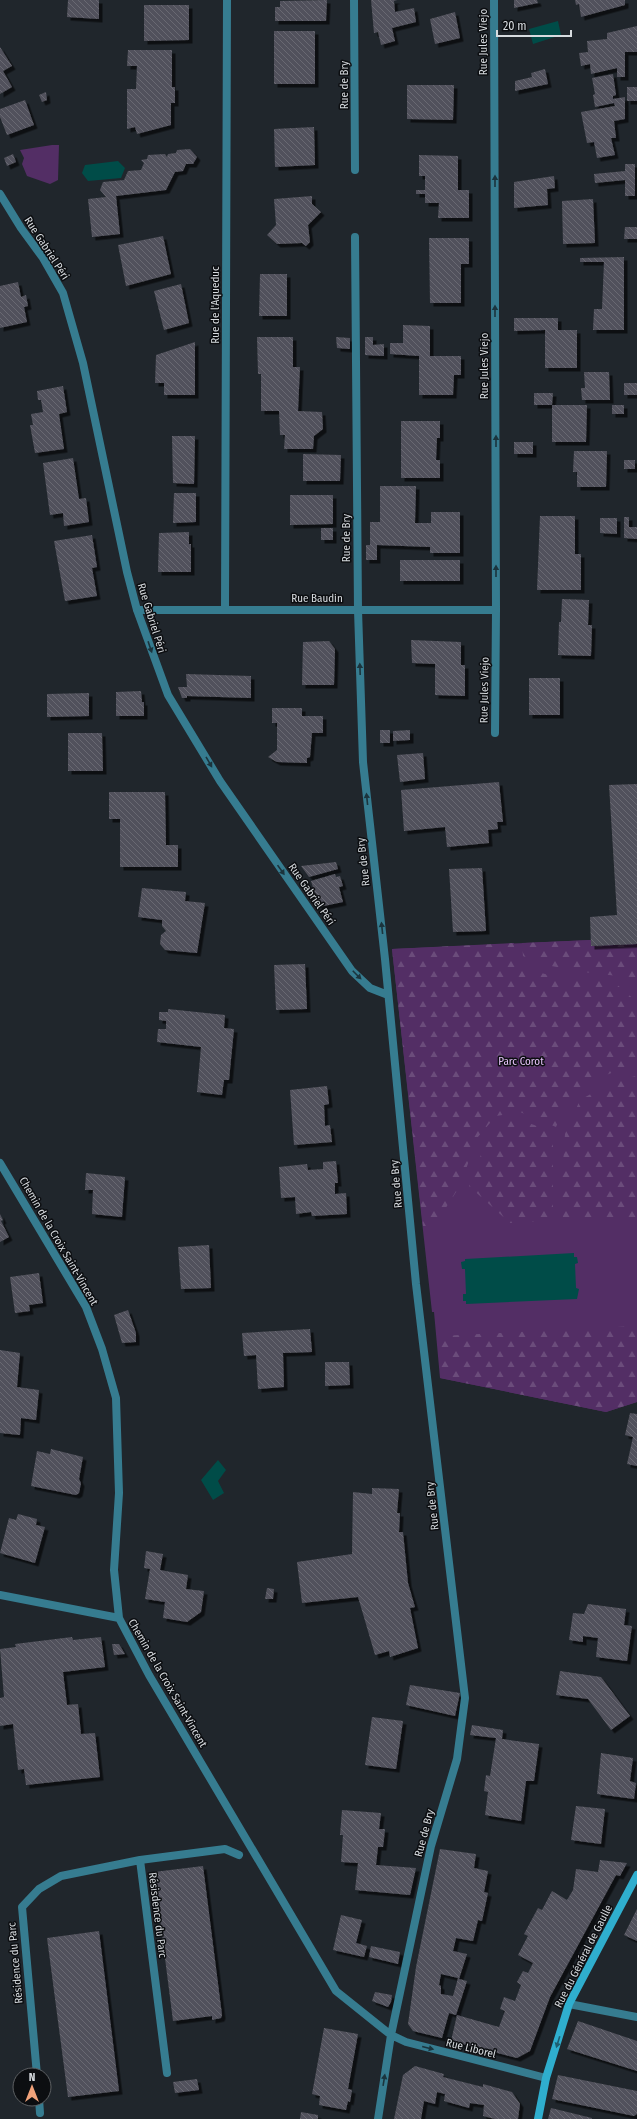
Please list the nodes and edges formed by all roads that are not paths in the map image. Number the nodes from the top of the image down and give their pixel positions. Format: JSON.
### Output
{"nodes":[{"id":1,"x":227,"y":0,"type":"edge"},
{"id":2,"x":354,"y":0,"type":"edge"},
{"id":3,"x":494,"y":0,"type":"edge"},
{"id":4,"x":355,"y":170,"type":"dead end"},
{"id":5,"x":0,"y":194,"type":"edge"},
{"id":6,"x":356,"y":237,"type":"dead end"},
{"id":7,"x":225,"y":609,"type":"junction"},
{"id":8,"x":137,"y":610,"type":"junction"},
{"id":9,"x":358,"y":610,"type":"junction"},
{"id":10,"x":496,"y":610,"type":"junction"},
{"id":11,"x":494,"y":733,"type":"dead end"},
{"id":12,"x":388,"y":995,"type":"junction"},
{"id":13,"x":0,"y":1163,"type":"edge"},
{"id":14,"x":0,"y":1595,"type":"edge"},
{"id":15,"x":118,"y":1618,"type":"junction"},
{"id":16,"x":239,"y":1855,"type":"dead end"},
{"id":17,"x":140,"y":1860,"type":"junction"},
{"id":18,"x":637,"y":1875,"type":"edge"},
{"id":19,"x":569,"y":2004,"type":"junction"},
{"id":20,"x":637,"y":2017,"type":"edge"},
{"id":21,"x":391,"y":2035,"type":"junction"},
{"id":22,"x":36,"y":2067,"type":"edge"},
{"id":23,"x":167,"y":2073,"type":"dead end"},
{"id":24,"x":546,"y":2078,"type":"junction"},
{"id":25,"x":40,"y":2107,"type":"edge"},
{"id":26,"x":40,"y":2113,"type":"dead end"},
{"id":27,"x":378,"y":2119,"type":"edge"},
{"id":28,"x":538,"y":2119,"type":"edge"}],
"edges":[{"from":1,"to":7,"type":"street","name":"Rue de l'Aqueduc"},
{"from":2,"to":4,"type":"street","name":"Rue de Bry"},
{"from":10,"to":3,"type":"street","name":"Rue Jules Viejo","one_way":true},
{"from":5,"to":8,"type":"street","name":"Rue Gabriel Péri"},
{"from":6,"to":9,"type":"street","name":"Rue de Bry"},
{"from":7,"to":8,"type":"street","name":"Rue Baudin"},
{"from":7,"to":9,"type":"street","name":"Rue Baudin"},
{"from":8,"to":12,"type":"street","name":"Rue Gabriel Péri","one_way":true},
{"from":9,"to":10,"type":"street","name":"Rue Baudin"},
{"from":12,"to":9,"type":"street","name":"Rue de Bry","one_way":true},
{"from":10,"to":11,"type":"street","name":"Rue Jules Viejo"},
{"from":12,"to":21,"type":"street","name":"Rue de Bry"},
{"from":13,"to":15,"type":"street","name":"Chemin de la Croix Saint-Vincent"},
{"from":14,"to":15,"type":"street"},
{"from":15,"to":21,"type":"street","name":"Chemin de la Croix Saint-Vincent"},
{"from":16,"to":17,"type":"street","name":"Résisdence du Parc"},
{"from":17,"to":22,"type":"street","name":"Résidence du Parc"},
{"from":17,"to":23,"type":"street","name":"Résisdence du Parc"},
{"from":18,"to":19,"type":"street","name":"Rue du Général de Gaulle"},
{"from":19,"to":20,"type":"street"},
{"from":19,"to":24,"type":"street","name":"Rue du Général de Gaulle","one_way":true},
{"from":21,"to":24,"type":"street","name":"Rue Liborel","one_way":true},
{"from":27,"to":21,"type":"street","name":"Rue de Bry","one_way":true},
{"from":24,"to":28,"type":"street","name":"Rue du Général de Gaulle"},
{"from":25,"to":26,"type":"street"}]}
